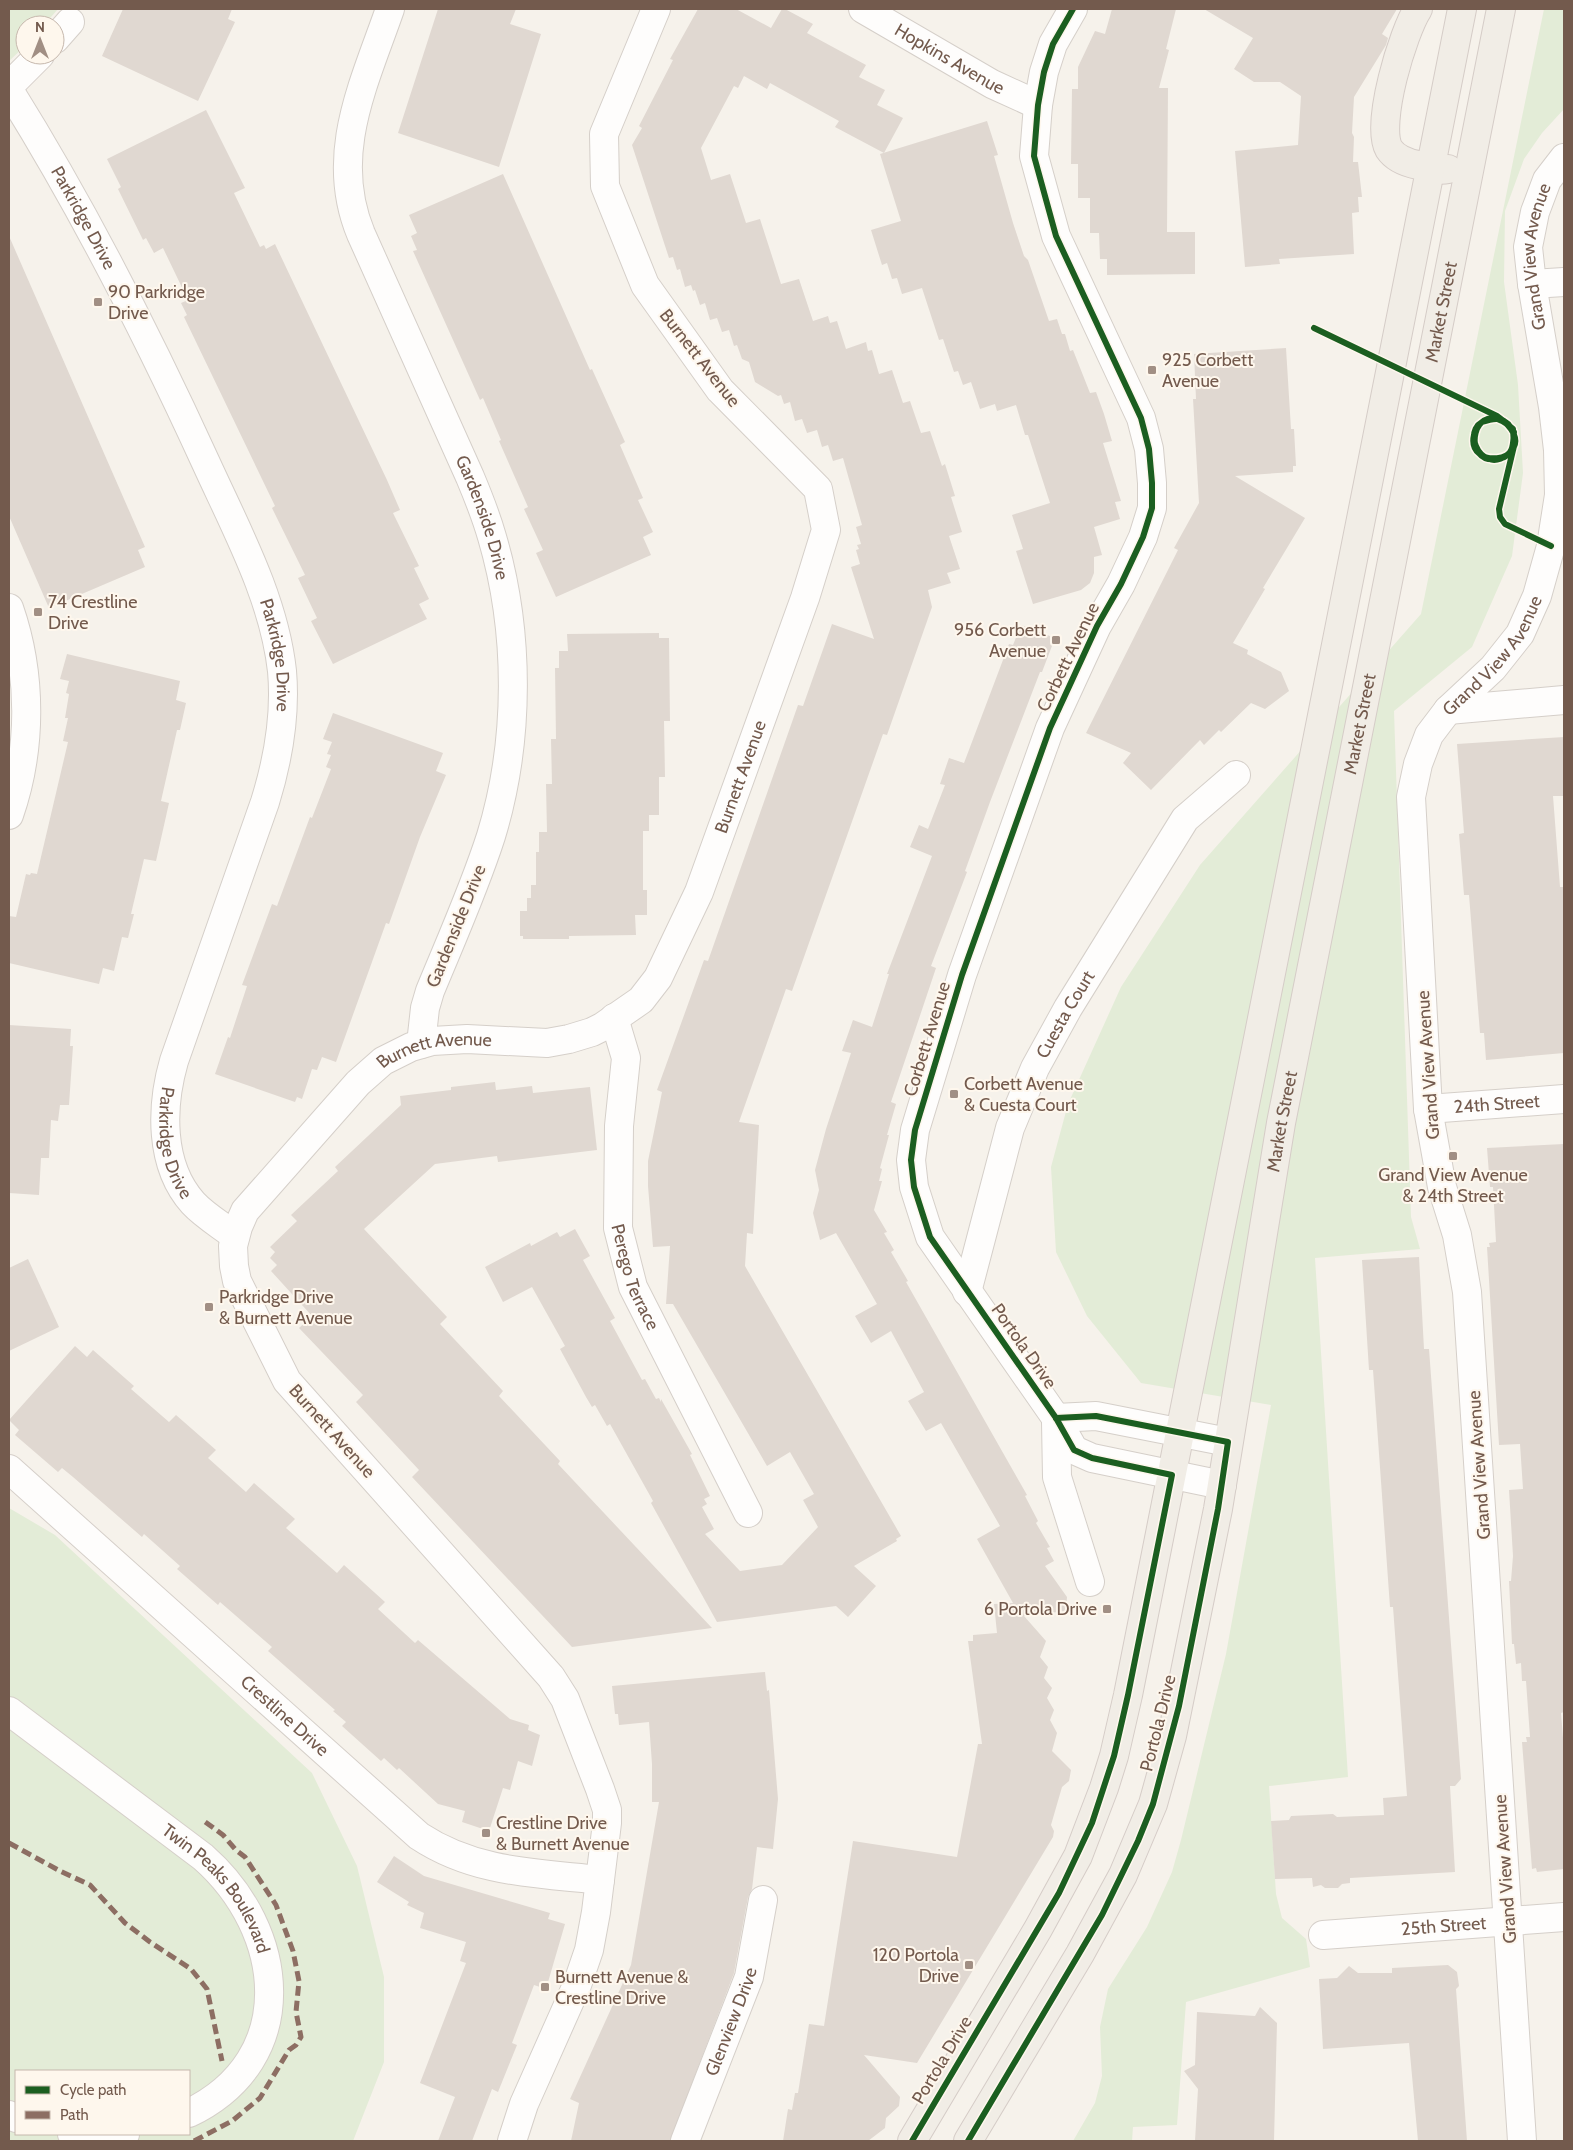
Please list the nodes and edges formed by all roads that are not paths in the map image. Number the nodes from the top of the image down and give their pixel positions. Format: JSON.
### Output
{"nodes":[{"id":1,"x":390,"y":9,"type":"edge"},
{"id":2,"x":656,"y":9,"type":"edge"},
{"id":3,"x":863,"y":9,"type":"edge"},
{"id":4,"x":1073,"y":9,"type":"edge"},
{"id":5,"x":1418,"y":9,"type":"edge"},
{"id":6,"x":1462,"y":9,"type":"edge"},
{"id":7,"x":1501,"y":9,"type":"edge"},
{"id":8,"x":30,"y":65,"type":"edge"},
{"id":9,"x":9,"y":86,"type":"edge"},
{"id":10,"x":9,"y":90,"type":"edge"},
{"id":11,"x":1038,"y":105,"type":"junction"},
{"id":12,"x":1474,"y":150,"type":"junction"},
{"id":13,"x":1564,"y":158,"type":"edge"},
{"id":14,"x":1431,"y":168,"type":"junction"},
{"id":15,"x":1564,"y":282,"type":"edge"},
{"id":16,"x":1532,"y":284,"type":"junction"},
{"id":17,"x":9,"y":608,"type":"edge"},
{"id":18,"x":1564,"y":700,"type":"edge"},
{"id":19,"x":1448,"y":710,"type":"junction"},
{"id":20,"x":1236,"y":775,"type":"dead end"},
{"id":21,"x":9,"y":815,"type":"edge"},
{"id":22,"x":614,"y":1018,"type":"junction"},
{"id":23,"x":421,"y":1044,"type":"junction"},
{"id":24,"x":1564,"y":1099,"type":"edge"},
{"id":25,"x":1428,"y":1109,"type":"junction"},
{"id":26,"x":235,"y":1236,"type":"junction"},
{"id":27,"x":967,"y":1292,"type":"junction"},
{"id":28,"x":1056,"y":1418,"type":"junction"},
{"id":29,"x":1180,"y":1432,"type":"junction"},
{"id":30,"x":1228,"y":1442,"type":"junction"},
{"id":31,"x":9,"y":1469,"type":"edge"},
{"id":32,"x":1172,"y":1475,"type":"junction"},
{"id":33,"x":1222,"y":1485,"type":"junction"},
{"id":34,"x":748,"y":1513,"type":"dead end"},
{"id":35,"x":1090,"y":1582,"type":"dead end"},
{"id":36,"x":9,"y":1711,"type":"edge"},
{"id":37,"x":600,"y":1880,"type":"junction"},
{"id":38,"x":763,"y":1900,"type":"dead end"},
{"id":39,"x":1564,"y":1917,"type":"edge"},
{"id":40,"x":1508,"y":1921,"type":"junction"},
{"id":41,"x":1323,"y":1935,"type":"dead end"},
{"id":42,"x":190,"y":2112,"type":"edge"},
{"id":43,"x":88,"y":2135,"type":"edge"},
{"id":44,"x":114,"y":2135,"type":"edge"},
{"id":45,"x":512,"y":2141,"type":"edge"},
{"id":46,"x":685,"y":2141,"type":"edge"},
{"id":47,"x":912,"y":2141,"type":"edge"},
{"id":48,"x":968,"y":2141,"type":"edge"},
{"id":49,"x":1522,"y":2141,"type":"edge"}],
"edges":[{"from":1,"to":23,"type":"street","name":"Gardenside Drive"},
{"from":2,"to":22,"type":"street","name":"Burnett Avenue"},
{"from":3,"to":11,"type":"street","name":"Hopkins Avenue"},
{"from":4,"to":11,"type":"street","name":"Corbett Avenue"},
{"from":5,"to":14,"type":"main road"},
{"from":6,"to":14,"type":"main road"},
{"from":7,"to":12,"type":"main road","name":"Market Street"},
{"from":8,"to":9,"type":"street"},
{"from":10,"to":26,"type":"street","name":"Parkridge Drive"},
{"from":11,"to":27,"type":"street","name":"Corbett Avenue"},
{"from":12,"to":14,"type":"main road"},
{"from":12,"to":30,"type":"main road","name":"Market Street"},
{"from":13,"to":16,"type":"street","name":"Grand View Avenue"},
{"from":14,"to":29,"type":"main road"},
{"from":15,"to":16,"type":"street"},
{"from":16,"to":19,"type":"street","name":"Grand View Avenue"},
{"from":17,"to":21,"type":"street"},
{"from":18,"to":19,"type":"street"},
{"from":19,"to":25,"type":"street","name":"Grand View Avenue"},
{"from":20,"to":27,"type":"street","name":"Cuesta Court"},
{"from":22,"to":23,"type":"street","name":"Burnett Avenue"},
{"from":22,"to":34,"type":"street","name":"Perego Terrace"},
{"from":23,"to":26,"type":"street","name":"Burnett Avenue"},
{"from":24,"to":25,"type":"street","name":"24th Street"},
{"from":25,"to":40,"type":"street","name":"Grand View Avenue"},
{"from":26,"to":37,"type":"street","name":"Burnett Avenue"},
{"from":27,"to":28,"type":"street","name":"Portola Drive"},
{"from":28,"to":29,"type":"street"},
{"from":28,"to":32,"type":"street","name":"Portola Drive"},
{"from":28,"to":35,"type":"street"},
{"from":29,"to":30,"type":"street"},
{"from":29,"to":32,"type":"main road","name":"Portola Drive"},
{"from":30,"to":33,"type":"main road","name":"Portola Drive"},
{"from":31,"to":37,"type":"street","name":"Crestline Drive"},
{"from":32,"to":33,"type":"street","name":"Portola Drive"},
{"from":32,"to":47,"type":"main road","name":"Portola Drive"},
{"from":33,"to":48,"type":"main road","name":"Portola Drive"},
{"from":36,"to":42,"type":"street","name":"Twin Peaks Boulevard"},
{"from":37,"to":45,"type":"street","name":"Burnett Avenue"},
{"from":38,"to":46,"type":"street","name":"Glenview Drive"},
{"from":39,"to":40,"type":"street","name":"25th Street"},
{"from":40,"to":41,"type":"street","name":"25th Street"},
{"from":40,"to":49,"type":"street","name":"Grand View Avenue"},
{"from":43,"to":44,"type":"street"}]}
